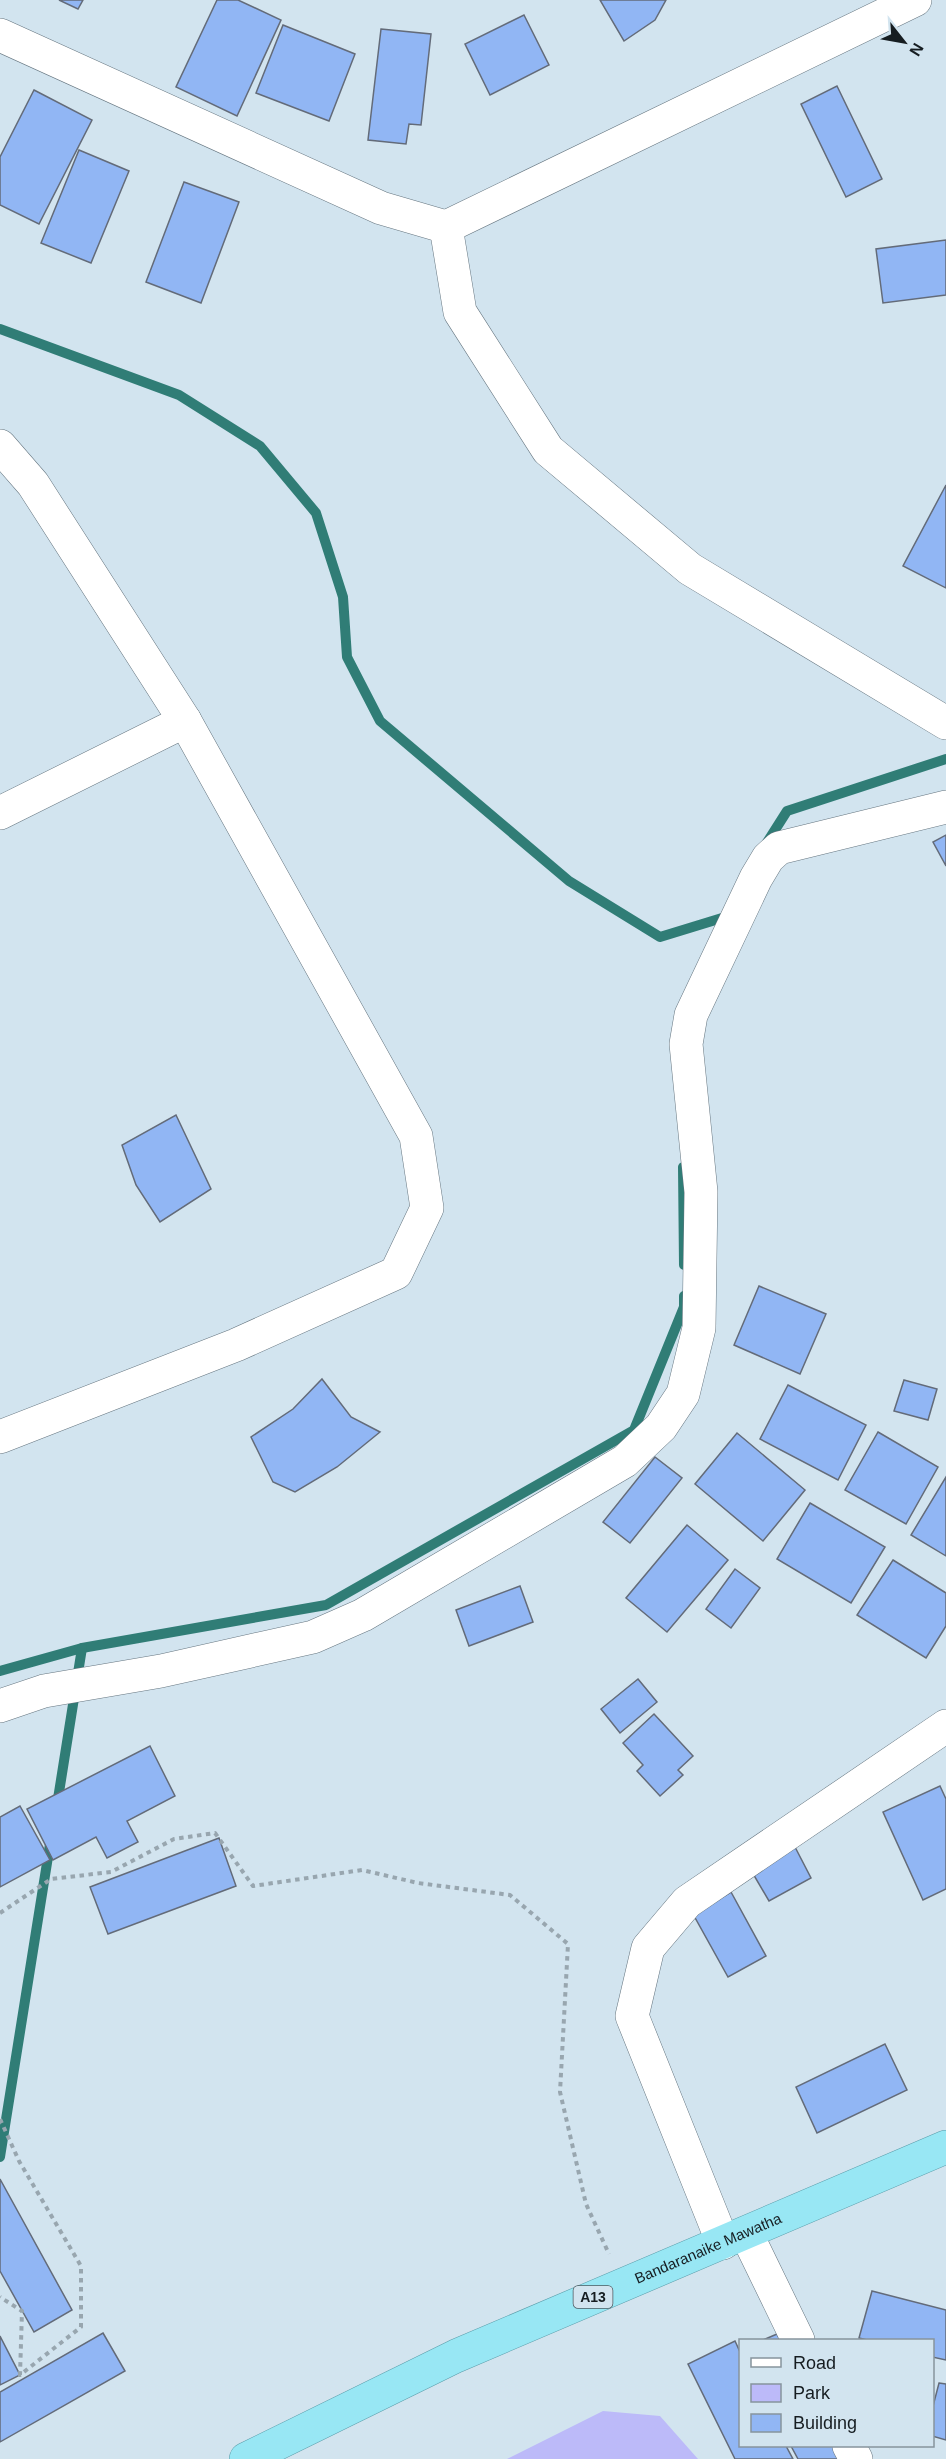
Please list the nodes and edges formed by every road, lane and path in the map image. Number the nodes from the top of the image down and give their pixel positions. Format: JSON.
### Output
{"nodes":[{"id":1,"x":915,"y":0,"type":"edge"},
{"id":2,"x":0,"y":34,"type":"edge"},
{"id":3,"x":446,"y":227,"type":"junction"},
{"id":4,"x":0,"y":446,"type":"edge"},
{"id":5,"x":185,"y":721,"type":"junction"},
{"id":6,"x":946,"y":723,"type":"edge"},
{"id":7,"x":946,"y":807,"type":"edge"},
{"id":8,"x":0,"y":813,"type":"edge"},
{"id":9,"x":0,"y":1437,"type":"edge"},
{"id":10,"x":0,"y":1706,"type":"edge"},
{"id":11,"x":946,"y":1726,"type":"edge"},
{"id":12,"x":0,"y":1912,"type":"edge"},
{"id":13,"x":0,"y":2119,"type":"edge"},
{"id":14,"x":946,"y":2147,"type":"edge"},
{"id":15,"x":734,"y":2238,"type":"junction"},
{"id":16,"x":623,"y":2285,"type":"junction"},
{"id":17,"x":0,"y":2297,"type":"edge"},
{"id":18,"x":797,"y":2339,"type":"edge"},
{"id":19,"x":246,"y":2459,"type":"edge"}],
"edges":[{"from":1,"to":3,"type":"street"},
{"from":2,"to":3,"type":"street"},
{"from":3,"to":6,"type":"street"},
{"from":4,"to":5,"type":"street"},
{"from":5,"to":8,"type":"street"},
{"from":5,"to":9,"type":"street"},
{"from":7,"to":10,"type":"street"},
{"from":11,"to":15,"type":"street"},
{"from":12,"to":16,"type":"path"},
{"from":13,"to":17,"type":"path"},
{"from":14,"to":15,"type":"highway","name":"Bandaranaike Mawatha","number":"A13"},
{"from":15,"to":16,"type":"highway","name":"Bandaranaike Mawatha","number":"A13"},
{"from":15,"to":18,"type":"street"},
{"from":16,"to":19,"type":"highway","name":"Bandaranaike Mawatha","number":"A13"}]}
